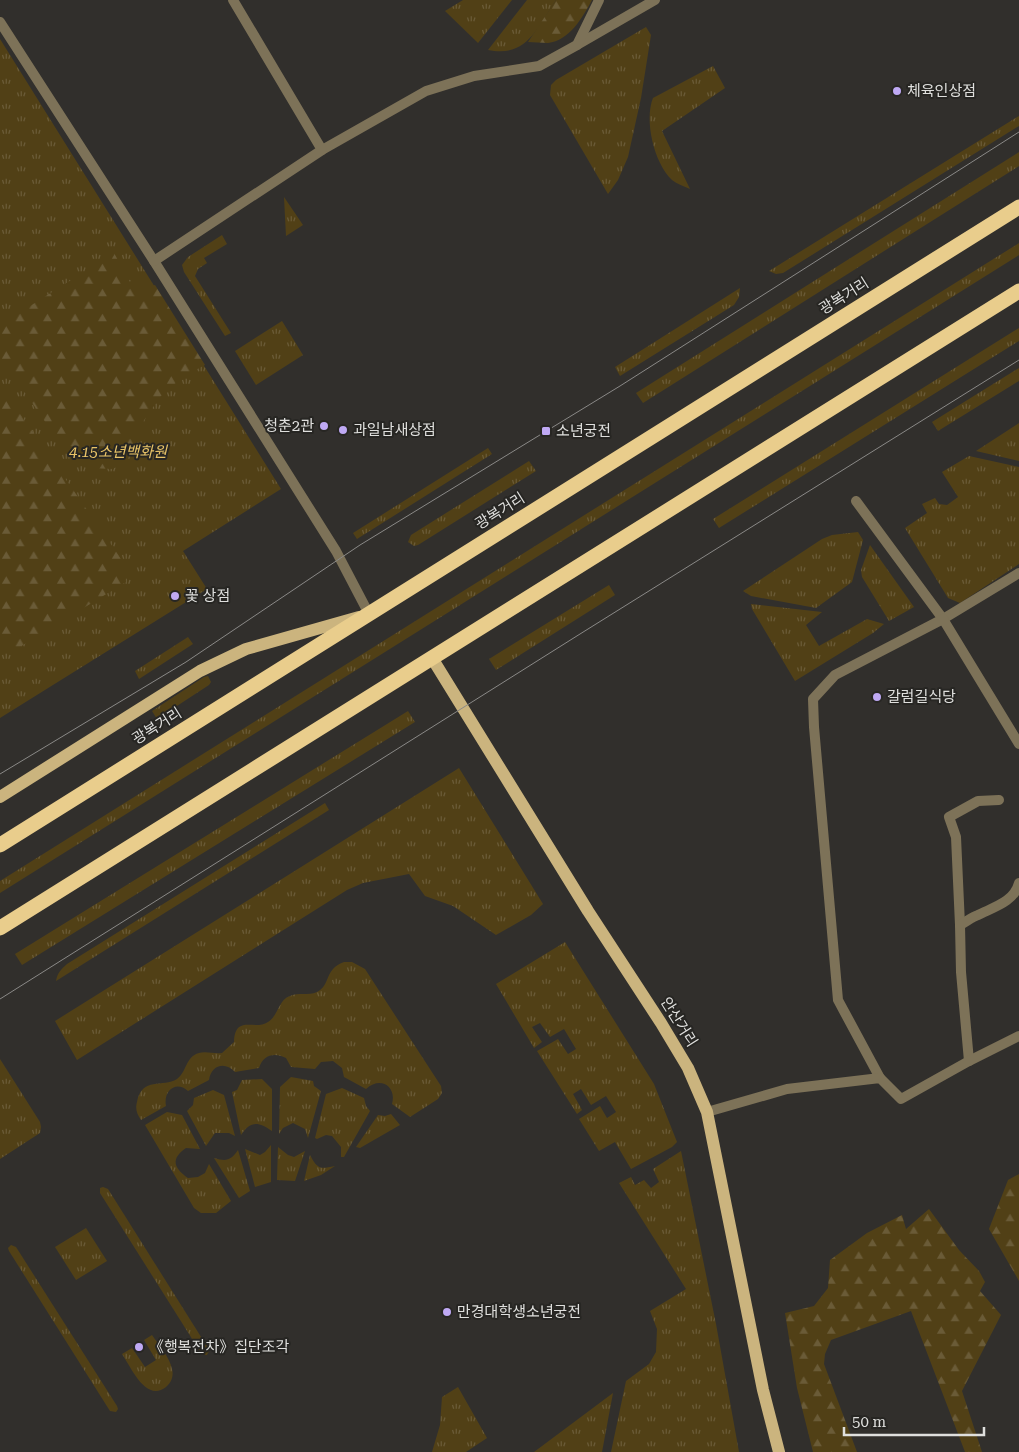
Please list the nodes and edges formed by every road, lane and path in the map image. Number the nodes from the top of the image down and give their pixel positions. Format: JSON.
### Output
{"nodes":[{"id":1,"x":233,"y":0,"type":"edge"},
{"id":2,"x":599,"y":0,"type":"edge"},
{"id":3,"x":654,"y":0,"type":"edge"},
{"id":4,"x":0,"y":22,"type":"edge"},
{"id":5,"x":577,"y":45,"type":"junction"},
{"id":6,"x":322,"y":150,"type":"junction"},
{"id":7,"x":1019,"y":207,"type":"edge"},
{"id":8,"x":154,"y":261,"type":"junction"},
{"id":9,"x":1019,"y":291,"type":"edge"},
{"id":10,"x":856,"y":501,"type":"dead end"},
{"id":11,"x":1019,"y":573,"type":"edge"},
{"id":12,"x":369,"y":614,"type":"junction"},
{"id":13,"x":943,"y":619,"type":"junction"},
{"id":14,"x":432,"y":658,"type":"junction"},
{"id":15,"x":1019,"y":744,"type":"edge"},
{"id":16,"x":0,"y":797,"type":"edge"},
{"id":17,"x":999,"y":800,"type":"dead end"},
{"id":18,"x":0,"y":845,"type":"edge"},
{"id":19,"x":1019,"y":883,"type":"edge"},
{"id":20,"x":960,"y":925,"type":"junction"},
{"id":21,"x":0,"y":928,"type":"edge"},
{"id":22,"x":1019,"y":1036,"type":"edge"},
{"id":23,"x":969,"y":1061,"type":"junction"},
{"id":24,"x":880,"y":1078,"type":"junction"},
{"id":25,"x":707,"y":1112,"type":"junction"},
{"id":26,"x":779,"y":1452,"type":"edge"}],
"edges":[{"from":1,"to":6,"type":"street"},
{"from":2,"to":5,"type":"street"},
{"from":3,"to":5,"type":"street"},
{"from":4,"to":8,"type":"street"},
{"from":5,"to":6,"type":"street"},
{"from":6,"to":8,"type":"street"},
{"from":7,"to":12,"type":"highway","name":"광복거리"},
{"from":8,"to":12,"type":"street"},
{"from":9,"to":14,"type":"highway"},
{"from":10,"to":13,"type":"street"},
{"from":11,"to":13,"type":"street"},
{"from":12,"to":16,"type":"main road"},
{"from":12,"to":18,"type":"highway","name":"광복거리"},
{"from":13,"to":15,"type":"street"},
{"from":13,"to":24,"type":"street"},
{"from":14,"to":21,"type":"highway"},
{"from":14,"to":25,"type":"main road","name":"안산거리"},
{"from":17,"to":20,"type":"street"},
{"from":19,"to":20,"type":"street"},
{"from":20,"to":23,"type":"street"},
{"from":22,"to":23,"type":"street"},
{"from":23,"to":24,"type":"street"},
{"from":24,"to":25,"type":"street"},
{"from":25,"to":26,"type":"main road","name":"안산거리"}]}
